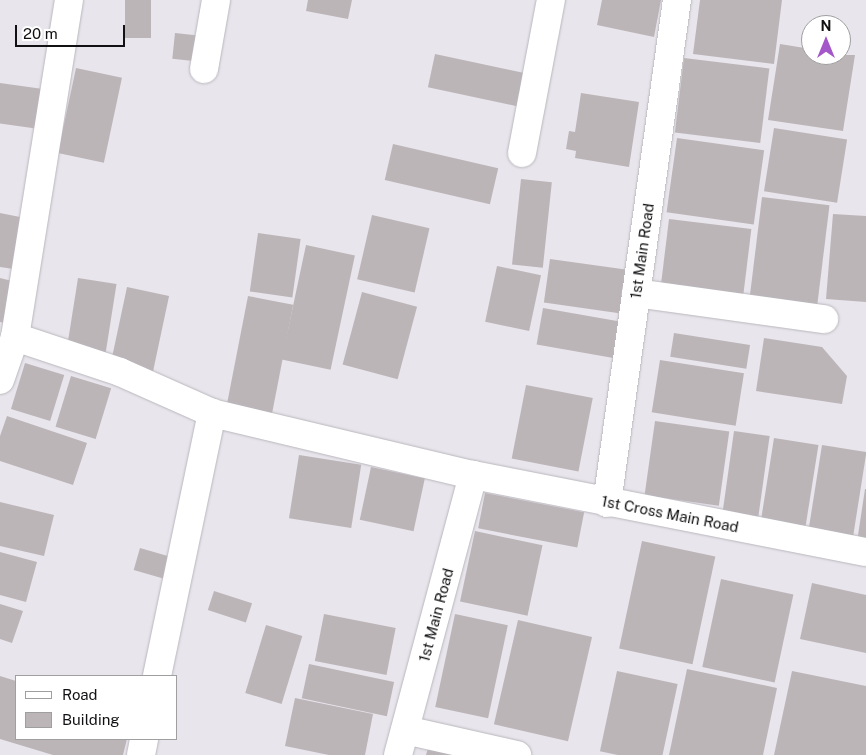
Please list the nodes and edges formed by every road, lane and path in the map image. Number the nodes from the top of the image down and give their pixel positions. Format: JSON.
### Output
{"nodes":[{"id":1,"x":70,"y":0,"type":"edge"},
{"id":2,"x":216,"y":0,"type":"edge"},
{"id":3,"x":551,"y":0,"type":"edge"},
{"id":4,"x":677,"y":0,"type":"edge"},
{"id":5,"x":204,"y":69,"type":"dead end"},
{"id":6,"x":522,"y":152,"type":"dead end"},
{"id":7,"x":636,"y":293,"type":"junction"},
{"id":8,"x":824,"y":319,"type":"dead end"},
{"id":9,"x":15,"y":337,"type":"junction"},
{"id":10,"x":0,"y":380,"type":"edge"},
{"id":11,"x":212,"y":413,"type":"junction"},
{"id":12,"x":474,"y":475,"type":"junction"},
{"id":13,"x":607,"y":503,"type":"junction"},
{"id":14,"x":866,"y":552,"type":"edge"},
{"id":15,"x":157,"y":675,"type":"edge"},
{"id":16,"x":144,"y":740,"type":"edge"},
{"id":17,"x":402,"y":742,"type":"edge"},
{"id":18,"x":141,"y":755,"type":"edge"},
{"id":19,"x":517,"y":755,"type":"edge"}],
"edges":[{"from":1,"to":9,"type":"street"},
{"from":2,"to":5,"type":"street"},
{"from":3,"to":6,"type":"street"},
{"from":4,"to":7,"type":"street","name":"1st Main Road"},
{"from":7,"to":8,"type":"street"},
{"from":7,"to":13,"type":"street","name":"1st Main Road"},
{"from":9,"to":10,"type":"street"},
{"from":9,"to":11,"type":"street","name":"1st Cross Main Road"},
{"from":11,"to":12,"type":"street","name":"1st Cross Main Road"},
{"from":11,"to":15,"type":"street"},
{"from":12,"to":13,"type":"street","name":"1st Cross Main Road"},
{"from":12,"to":17,"type":"street","name":"1st Main Road"},
{"from":13,"to":14,"type":"street","name":"1st Cross Main Road"},
{"from":16,"to":18,"type":"street"},
{"from":17,"to":19,"type":"street"}]}
